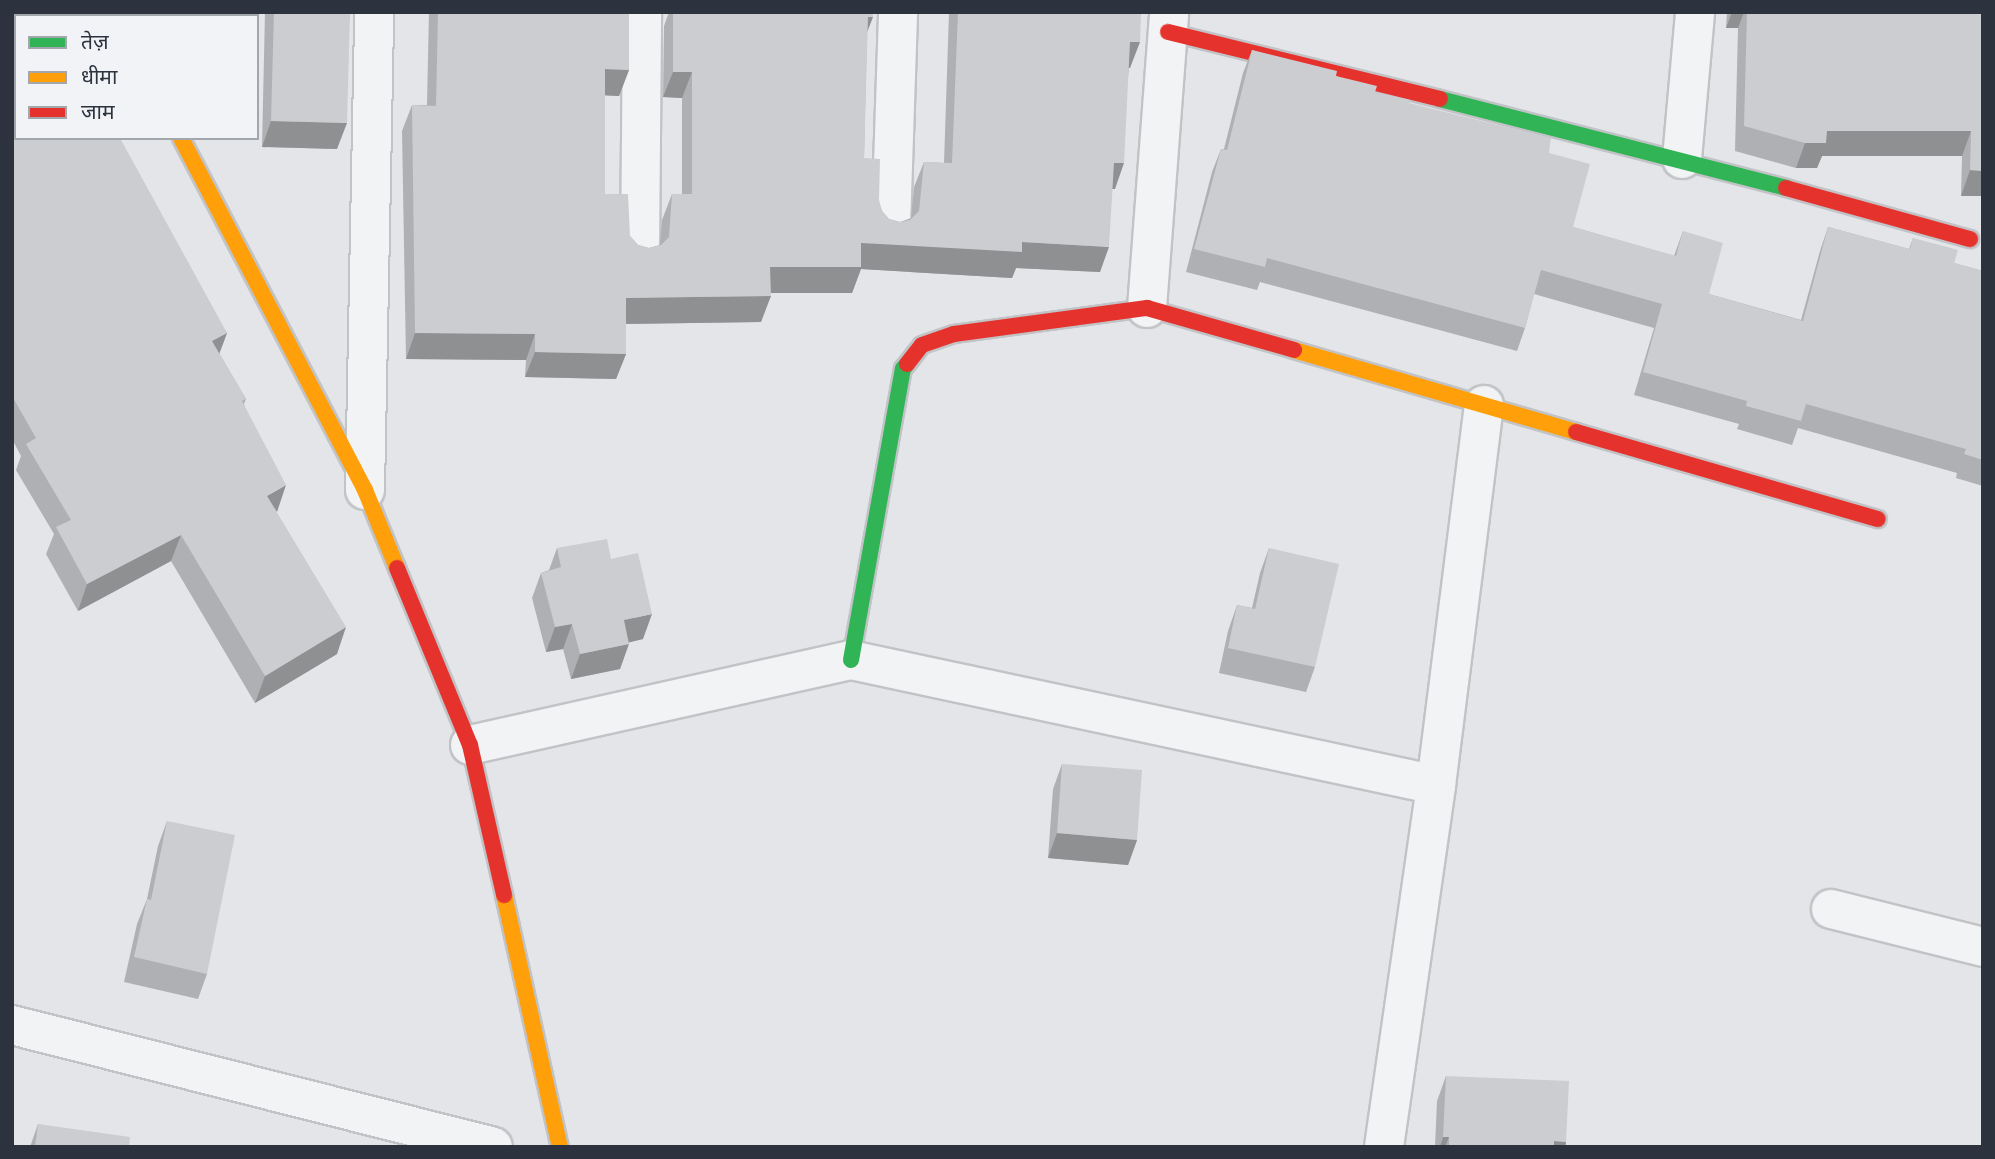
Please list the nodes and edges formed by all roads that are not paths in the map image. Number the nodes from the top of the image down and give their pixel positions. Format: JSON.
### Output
{"nodes":[{"id":1,"x":374,"y":12,"type":"edge"},
{"id":2,"x":642,"y":12,"type":"edge"},
{"id":3,"x":898,"y":12,"type":"edge"},
{"id":4,"x":1695,"y":12,"type":"edge"},
{"id":5,"x":1169,"y":22,"type":"edge"},
{"id":6,"x":182,"y":140,"type":"edge"},
{"id":7,"x":1682,"y":159,"type":"junction"},
{"id":8,"x":891,"y":226,"type":"edge"},
{"id":9,"x":1970,"y":239,"type":"dead end"},
{"id":10,"x":640,"y":252,"type":"edge"},
{"id":11,"x":1147,"y":308,"type":"junction"},
{"id":12,"x":1484,"y":405,"type":"junction"},
{"id":13,"x":365,"y":490,"type":"junction"},
{"id":14,"x":1878,"y":519,"type":"dead end"},
{"id":15,"x":851,"y":660,"type":"junction"},
{"id":16,"x":470,"y":745,"type":"junction"},
{"id":17,"x":1436,"y":785,"type":"junction"},
{"id":18,"x":1831,"y":909,"type":"dead end"},
{"id":19,"x":1983,"y":947,"type":"edge"},
{"id":20,"x":12,"y":1025,"type":"edge"},
{"id":21,"x":493,"y":1147,"type":"edge"},
{"id":22,"x":560,"y":1147,"type":"edge"},
{"id":23,"x":1384,"y":1147,"type":"edge"}],
"edges":[{"from":1,"to":13,"type":"street"},
{"from":2,"to":10,"type":"street"},
{"from":3,"to":8,"type":"street"},
{"from":4,"to":7,"type":"street"},
{"from":5,"to":7,"type":"street"},
{"from":5,"to":11,"type":"street"},
{"from":6,"to":13,"type":"street"},
{"from":7,"to":9,"type":"street"},
{"from":11,"to":12,"type":"street"},
{"from":11,"to":15,"type":"street"},
{"from":12,"to":14,"type":"street"},
{"from":12,"to":17,"type":"street"},
{"from":13,"to":16,"type":"street"},
{"from":15,"to":16,"type":"street"},
{"from":15,"to":17,"type":"street"},
{"from":16,"to":22,"type":"street"},
{"from":17,"to":23,"type":"street"},
{"from":18,"to":19,"type":"street"},
{"from":20,"to":21,"type":"street"}]}
